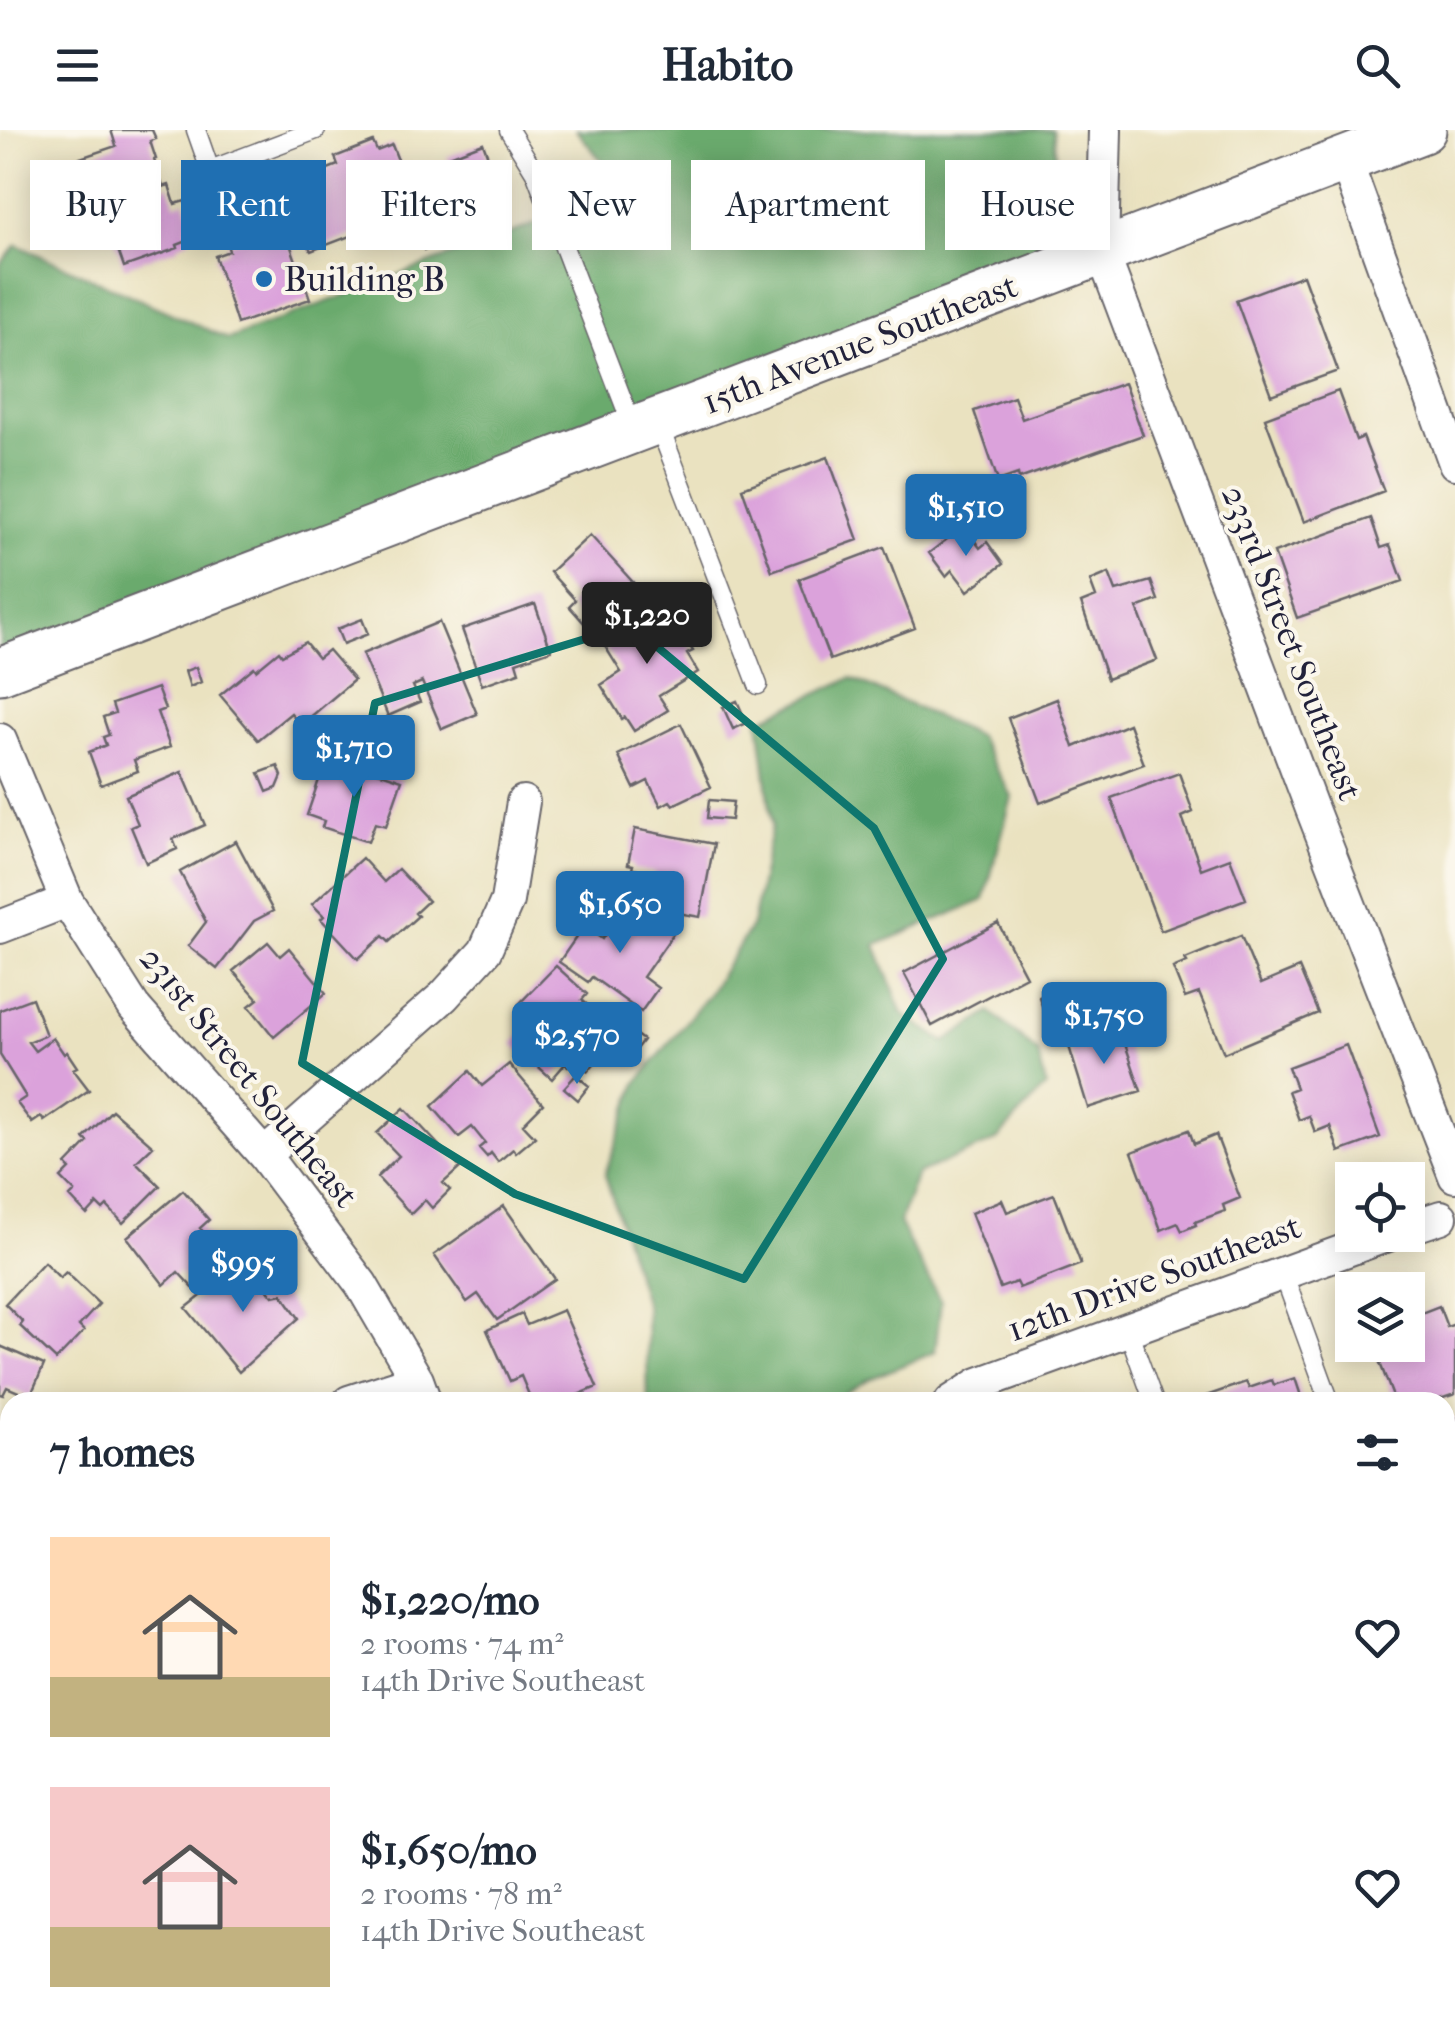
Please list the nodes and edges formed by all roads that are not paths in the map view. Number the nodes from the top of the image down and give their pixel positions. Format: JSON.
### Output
{"nodes":[{"id":1,"x":196,"y":130,"type":"edge"},
{"id":2,"x":316,"y":130,"type":"edge"},
{"id":3,"x":509,"y":130,"type":"edge"},
{"id":4,"x":1105,"y":130,"type":"edge"},
{"id":5,"x":1423,"y":130,"type":"edge"},
{"id":6,"x":1346,"y":160,"type":"junction"},
{"id":7,"x":1102,"y":252,"type":"junction"},
{"id":8,"x":646,"y":426,"type":"junction"},
{"id":9,"x":1455,"y":463,"type":"edge"},
{"id":10,"x":0,"y":671,"type":"edge"},
{"id":11,"x":758,"y":684,"type":"dead end"},
{"id":12,"x":0,"y":740,"type":"edge"},
{"id":13,"x":523,"y":802,"type":"dead end"},
{"id":14,"x":67,"y":901,"type":"junction"},
{"id":15,"x":0,"y":926,"type":"edge"},
{"id":16,"x":264,"y":1155,"type":"junction"},
{"id":17,"x":1455,"y":1176,"type":"edge"},
{"id":18,"x":1441,"y":1217,"type":"dead end"},
{"id":19,"x":1425,"y":1222,"type":"edge"},
{"id":20,"x":1341,"y":1252,"type":"edge"},
{"id":21,"x":1283,"y":1273,"type":"junction"},
{"id":22,"x":1128,"y":1330,"type":"junction"},
{"id":23,"x":421,"y":1391,"type":"edge"},
{"id":24,"x":967,"y":1392,"type":"edge"},
{"id":25,"x":1150,"y":1392,"type":"edge"},
{"id":26,"x":1326,"y":1392,"type":"edge"}],
"edges":[{"from":1,"to":2,"type":"lane"},
{"from":3,"to":8,"type":"lane"},
{"from":4,"to":7,"type":"street","name":"233rd Street Southeast"},
{"from":5,"to":6,"type":"street","name":"15th Avenue Southeast"},
{"from":6,"to":7,"type":"street","name":"15th Avenue Southeast"},
{"from":6,"to":9,"type":"street"},
{"from":7,"to":8,"type":"street","name":"15th Avenue Southeast"},
{"from":7,"to":17,"type":"street","name":"233rd Street Southeast"},
{"from":8,"to":10,"type":"street","name":"15th Avenue Southeast"},
{"from":8,"to":11,"type":"lane"},
{"from":12,"to":14,"type":"street","name":"231st Street Southeast"},
{"from":13,"to":16,"type":"street"},
{"from":14,"to":15,"type":"street"},
{"from":14,"to":16,"type":"street","name":"231st Street Southeast"},
{"from":16,"to":23,"type":"street","name":"231st Street Southeast"},
{"from":18,"to":19,"type":"street"},
{"from":20,"to":21,"type":"street","name":"12th Drive Southeast"},
{"from":21,"to":22,"type":"street","name":"12th Drive Southeast"},
{"from":21,"to":26,"type":"lane"},
{"from":22,"to":24,"type":"street","name":"12th Drive Southeast"},
{"from":22,"to":25,"type":"lane"}]}
